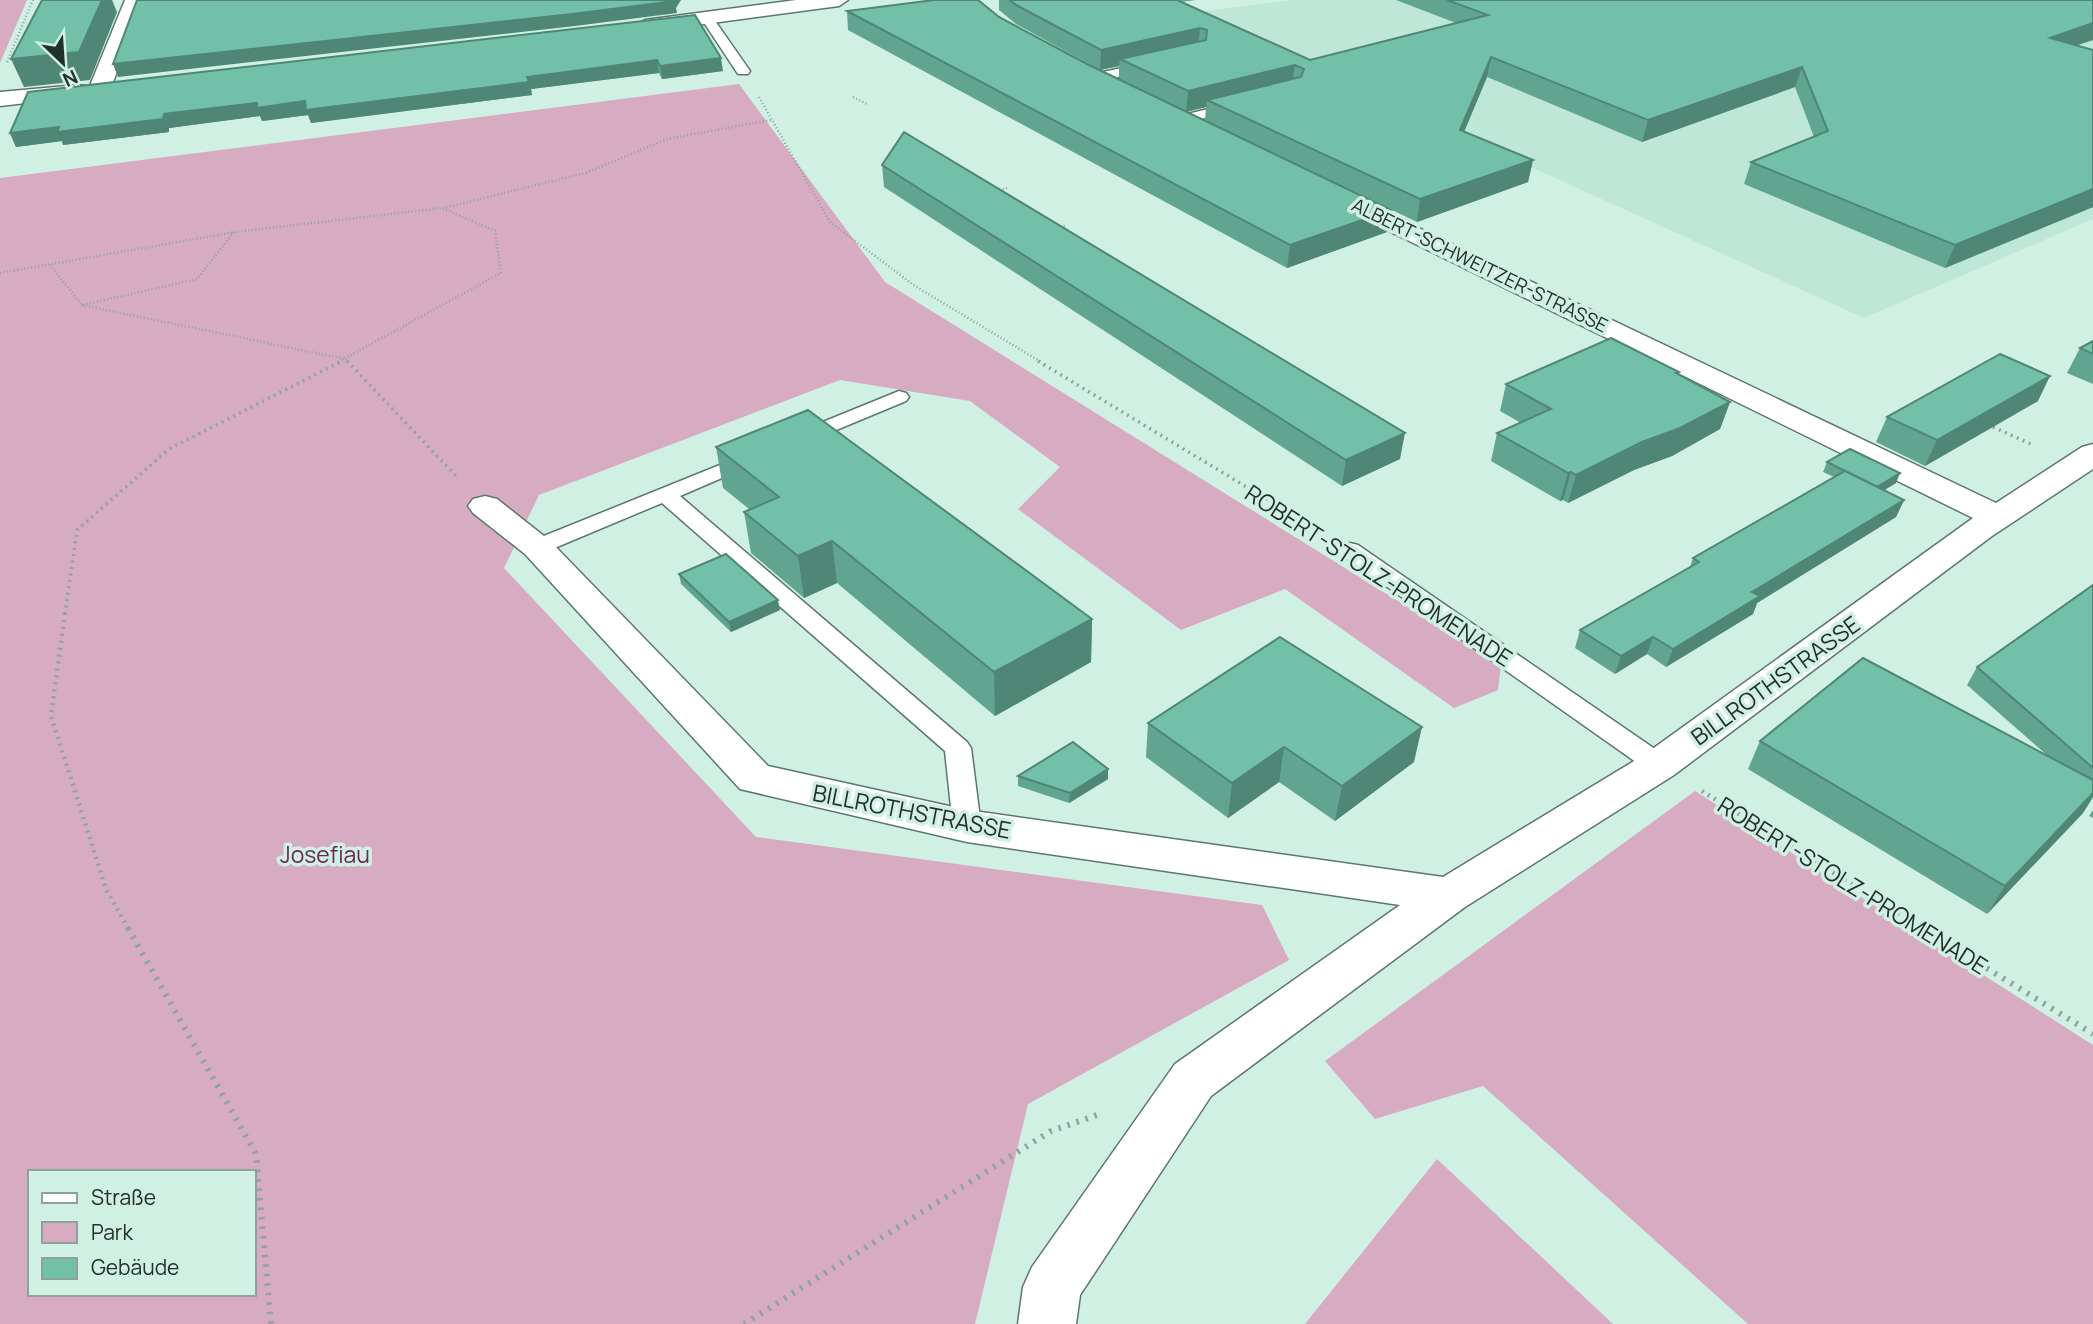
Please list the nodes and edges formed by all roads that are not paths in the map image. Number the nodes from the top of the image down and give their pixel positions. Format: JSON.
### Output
{"nodes":[{"id":1,"x":134,"y":0,"type":"edge"},
{"id":2,"x":839,"y":0,"type":"edge"},
{"id":3,"x":702,"y":9,"type":"edge"},
{"id":4,"x":626,"y":29,"type":"edge"},
{"id":5,"x":1164,"y":62,"type":"edge"},
{"id":6,"x":743,"y":71,"type":"road end"},
{"id":7,"x":1083,"y":72,"type":"joint"},
{"id":8,"x":1131,"y":96,"type":"edge"},
{"id":9,"x":0,"y":99,"type":"edge"},
{"id":10,"x":1253,"y":102,"type":"edge"},
{"id":11,"x":1155,"y":108,"type":"edge"},
{"id":12,"x":1180,"y":120,"type":"junction"},
{"id":13,"x":1211,"y":135,"type":"edge"},
{"id":14,"x":1318,"y":187,"type":"edge"},
{"id":15,"x":899,"y":397,"type":"dead end"},
{"id":16,"x":2093,"y":454,"type":"edge"},
{"id":17,"x":665,"y":494,"type":"junction"},
{"id":18,"x":485,"y":506,"type":"road end"},
{"id":19,"x":1998,"y":517,"type":"junction"},
{"id":20,"x":537,"y":547,"type":"junction"},
{"id":21,"x":1350,"y":550,"type":"road end"},
{"id":22,"x":1659,"y":765,"type":"junction"},
{"id":23,"x":967,"y":826,"type":"junction"},
{"id":24,"x":1449,"y":895,"type":"junction"},
{"id":25,"x":1047,"y":1324,"type":"edge"}],
"edges":[{"from":1,"to":9,"type":"street"},
{"from":2,"to":3,"type":"street"},
{"from":3,"to":4,"type":"street"},
{"from":3,"to":6,"type":"lane"},
{"from":5,"to":7,"type":"lane"},
{"from":7,"to":8,"type":"street"},
{"from":10,"to":12,"type":"lane"},
{"from":11,"to":12,"type":"street"},
{"from":12,"to":13,"type":"street"},
{"from":14,"to":19,"type":"street","name":"ALBERT-SCHWEITZER-STRASSE"},
{"from":15,"to":17,"type":"lane"},
{"from":16,"to":19,"type":"street","name":"BILLROTHSTRASSE"},
{"from":17,"to":20,"type":"lane"},
{"from":17,"to":23,"type":"lane"},
{"from":18,"to":20,"type":"street","name":"BILLROTHSTRASSE"},
{"from":19,"to":22,"type":"street","name":"BILLROTHSTRASSE"},
{"from":20,"to":23,"type":"street","name":"BILLROTHSTRASSE"},
{"from":21,"to":22,"type":"lane","name":"ROBERT-STOLZ-PROMENADE"},
{"from":22,"to":24,"type":"street","name":"BILLROTHSTRASSE"},
{"from":23,"to":24,"type":"street","name":"BILLROTHSTRASSE"},
{"from":24,"to":25,"type":"street","name":"BILLROTHSTRASSE"}]}
